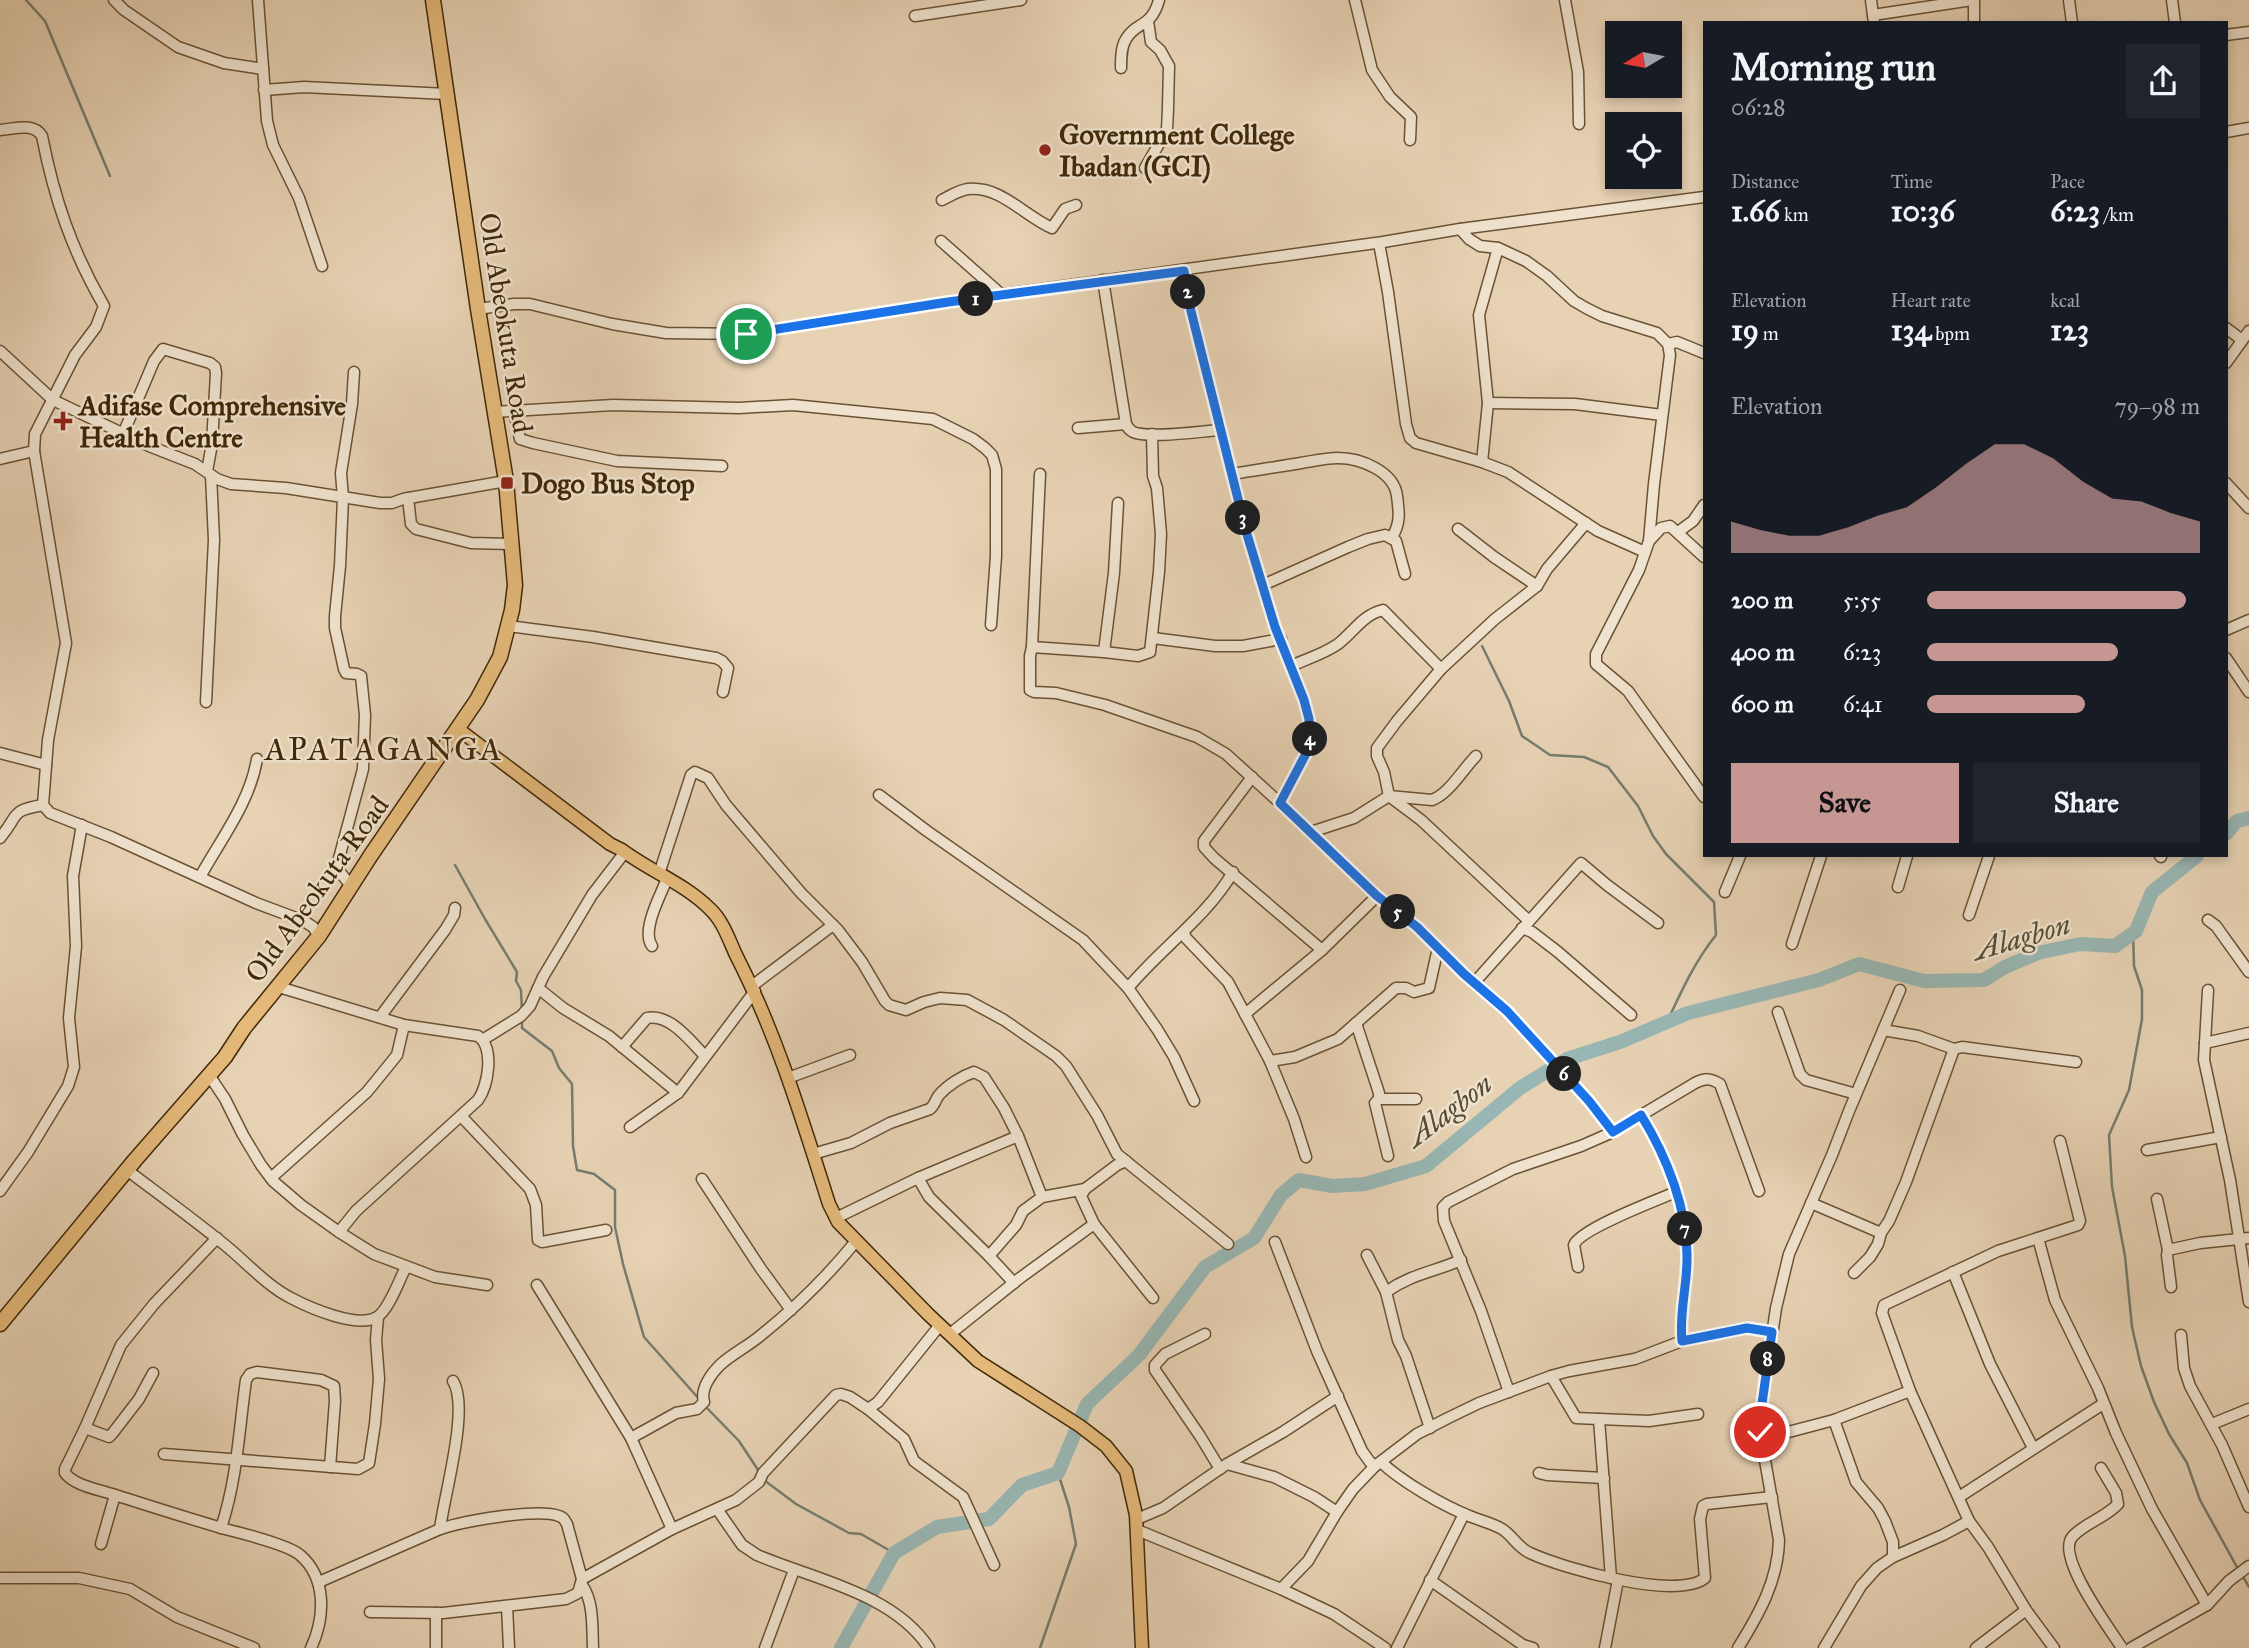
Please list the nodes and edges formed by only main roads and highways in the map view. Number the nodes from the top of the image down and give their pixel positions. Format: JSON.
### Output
{"nodes":[{"id":1,"x":433,"y":0,"type":"edge"},
{"id":2,"x":460,"y":726,"type":"junction"},
{"id":3,"x":0,"y":1324,"type":"edge"},
{"id":4,"x":1142,"y":1648,"type":"edge"}],
"edges":[{"from":1,"to":2,"type":"highway","name":"Old Abeokuta Road"},
{"from":2,"to":3,"type":"highway","name":"Old Abeokuta Road"},
{"from":2,"to":4,"type":"main road"}]}
